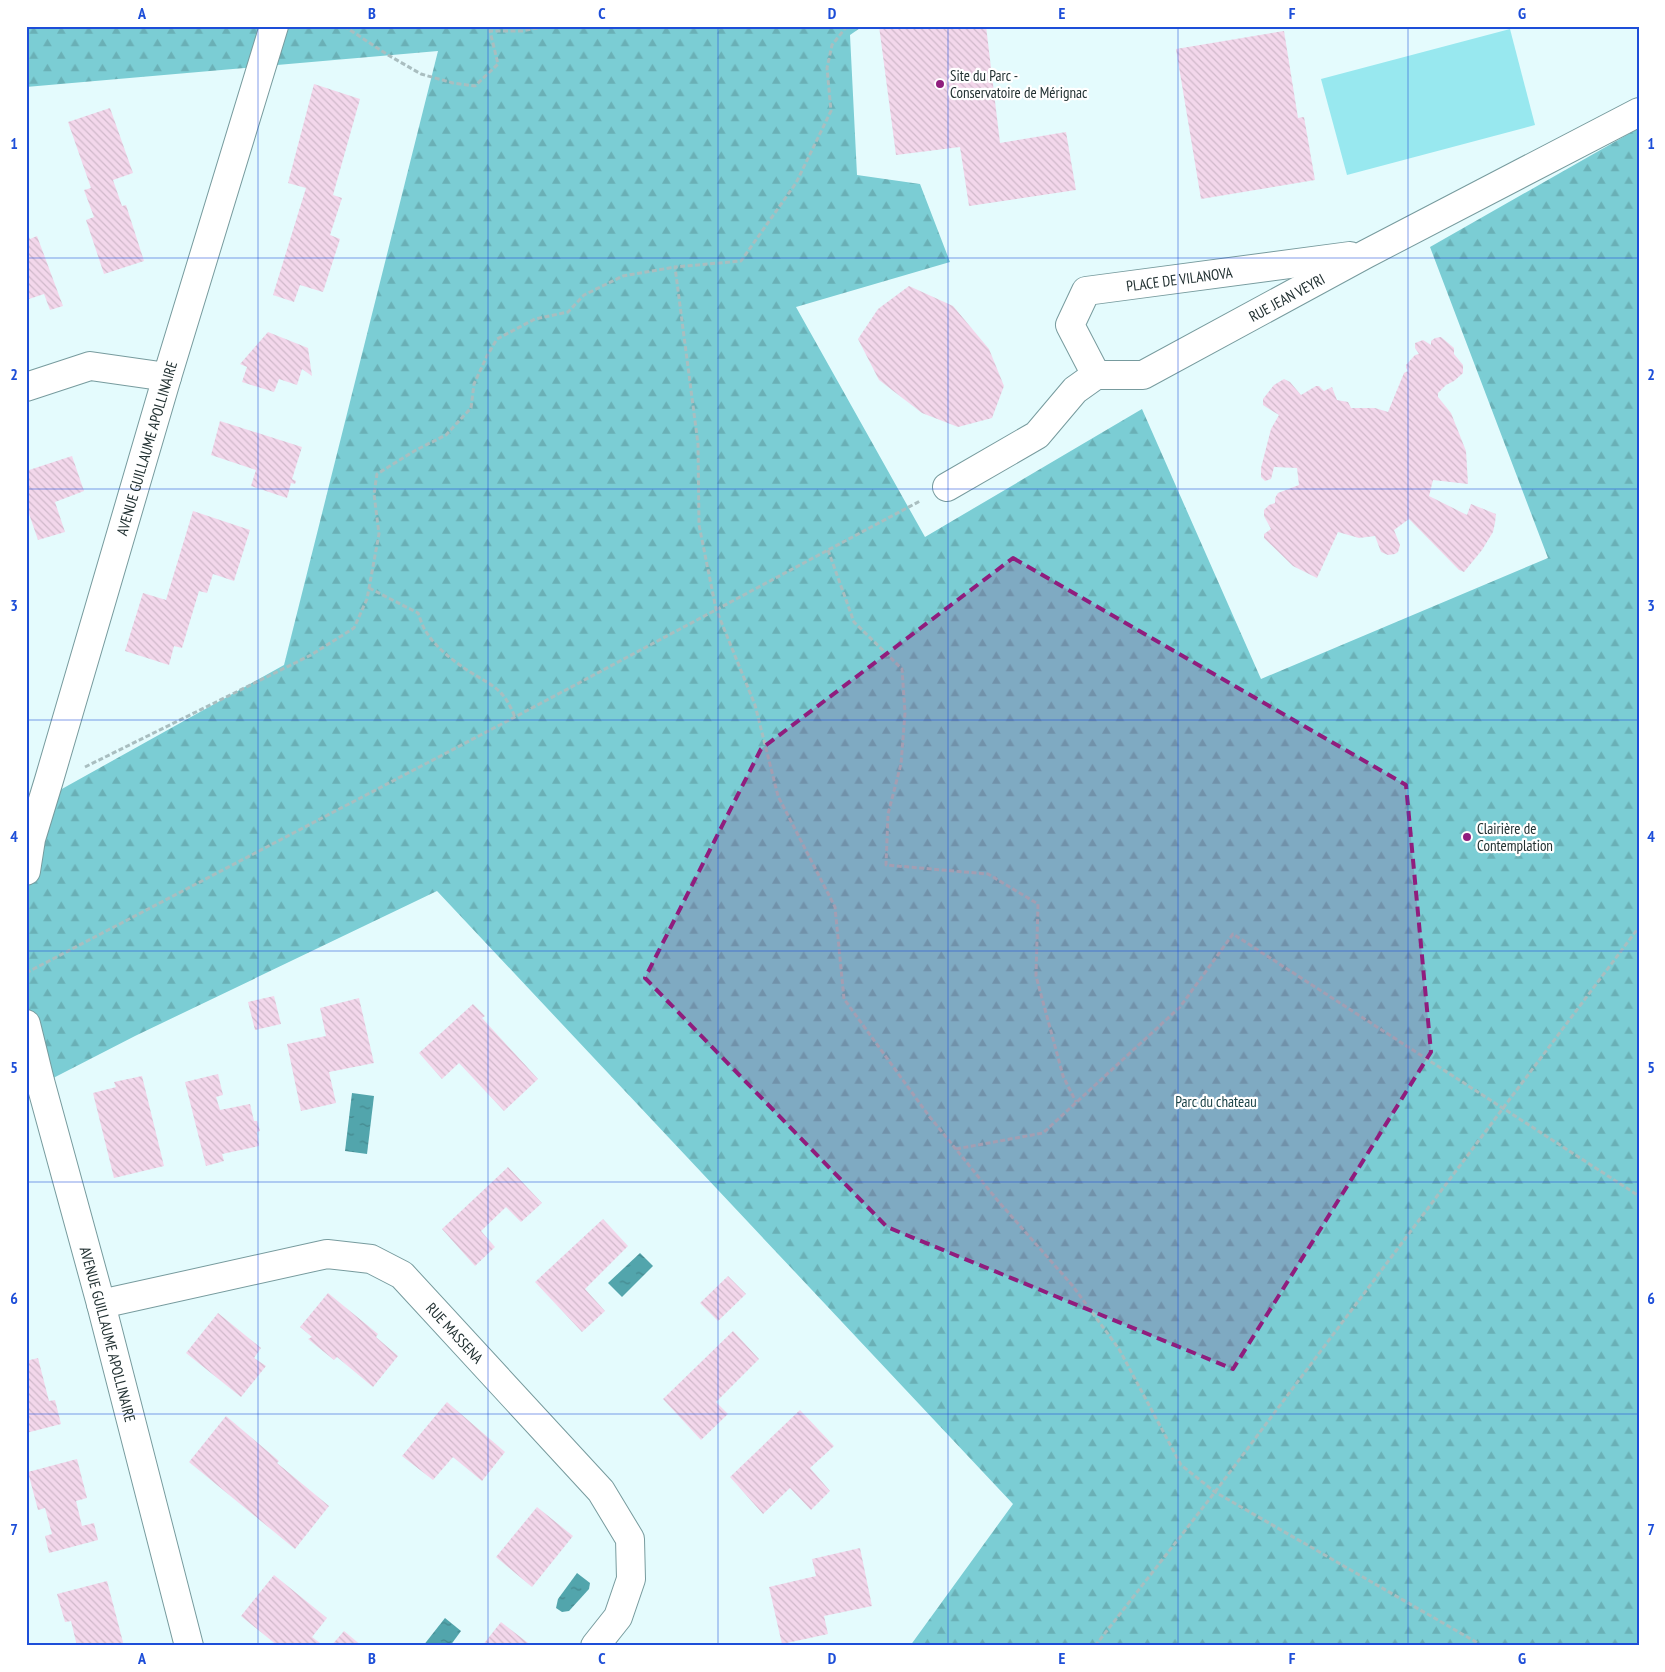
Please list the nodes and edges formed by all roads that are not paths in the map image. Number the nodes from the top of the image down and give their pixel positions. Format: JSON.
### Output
{"nodes":[{"id":1,"x":274,"y":26,"type":"edge"},
{"id":2,"x":1639,"y":112,"type":"edge"},
{"id":3,"x":1366,"y":254,"type":"junction"},
{"id":4,"x":1096,"y":375,"type":"junction"},
{"id":5,"x":166,"y":376,"type":"junction"},
{"id":6,"x":26,"y":387,"type":"edge"},
{"id":7,"x":947,"y":487,"type":"road end"},
{"id":8,"x":26,"y":871,"type":"edge"},
{"id":9,"x":26,"y":1024,"type":"edge"},
{"id":10,"x":101,"y":1304,"type":"junction"},
{"id":11,"x":189,"y":1646,"type":"edge"},
{"id":12,"x":595,"y":1646,"type":"edge"}],
"edges":[{"from":1,"to":5,"type":"street","name":"AVENUE GUILLAUME APOLLINAIRE"},
{"from":2,"to":3,"type":"street","name":"RUE JEAN VEYRI"},
{"from":3,"to":4,"type":"street","name":"RUE JEAN VEYRI"},
{"from":3,"to":4,"type":"street","name":"PLACE DE VILANOVA"},
{"from":4,"to":7,"type":"street"},
{"from":5,"to":6,"type":"street"},
{"from":5,"to":8,"type":"street","name":"AVENUE GUILLAUME APOLLINAIRE"},
{"from":9,"to":10,"type":"street","name":"AVENUE GUILLAUME APOLLINAIRE"},
{"from":10,"to":11,"type":"street","name":"AVENUE GUILLAUME APOLLINAIRE"},
{"from":10,"to":12,"type":"street","name":"RUE MASSENA"}]}
